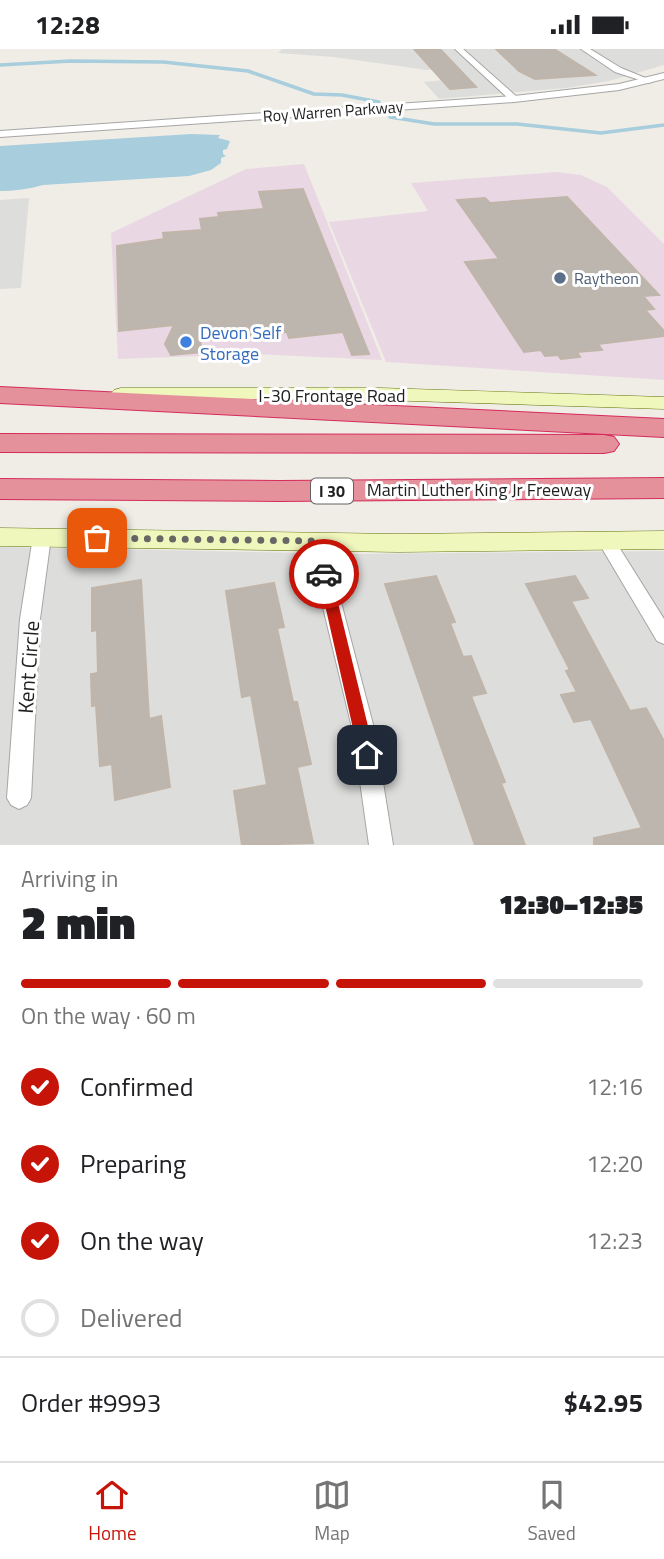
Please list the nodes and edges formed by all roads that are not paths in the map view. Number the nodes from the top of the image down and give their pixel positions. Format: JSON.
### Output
{"nodes":[{"id":1,"x":459,"y":49,"type":"edge"},
{"id":2,"x":585,"y":49,"type":"edge"},
{"id":3,"x":664,"y":76,"type":"edge"},
{"id":4,"x":649,"y":81,"type":"junction"},
{"id":5,"x":514,"y":99,"type":"junction"},
{"id":6,"x":0,"y":134,"type":"edge"},
{"id":7,"x":0,"y":395,"type":"edge"},
{"id":8,"x":664,"y":403,"type":"edge"},
{"id":9,"x":664,"y":428,"type":"edge"},
{"id":10,"x":0,"y":443,"type":"edge"},
{"id":11,"x":664,"y":444,"type":"edge"},
{"id":12,"x":664,"y":488,"type":"edge"},
{"id":13,"x":0,"y":489,"type":"edge"},
{"id":14,"x":0,"y":537,"type":"edge"},
{"id":15,"x":43,"y":537,"type":"junction"},
{"id":16,"x":606,"y":540,"type":"junction"},
{"id":17,"x":664,"y":540,"type":"edge"},
{"id":18,"x":316,"y":541,"type":"junction"},
{"id":19,"x":664,"y":636,"type":"edge"},
{"id":20,"x":19,"y":798,"type":"dead end"},
{"id":21,"x":381,"y":845,"type":"edge"}],
"edges":[{"from":1,"to":5,"type":"street"},
{"from":2,"to":4,"type":"street"},
{"from":3,"to":4,"type":"street","name":"Roy Warren Parkway"},
{"from":4,"to":5,"type":"street","name":"Roy Warren Parkway"},
{"from":5,"to":6,"type":"street","name":"Roy Warren Parkway"},
{"from":7,"to":8,"type":"main road","name":"I-30 Frontage Road"},
{"from":7,"to":9,"type":"highway"},
{"from":10,"to":11,"type":"highway"},
{"from":12,"to":13,"type":"highway","name":"Martin Luther King Jr Freeway","number":"I 30"},
{"from":14,"to":15,"type":"main road"},
{"from":15,"to":18,"type":"main road"},
{"from":15,"to":20,"type":"street","name":"Kent Circle"},
{"from":16,"to":17,"type":"main road"},
{"from":16,"to":18,"type":"main road"},
{"from":16,"to":19,"type":"street"},
{"from":18,"to":21,"type":"street"}]}
